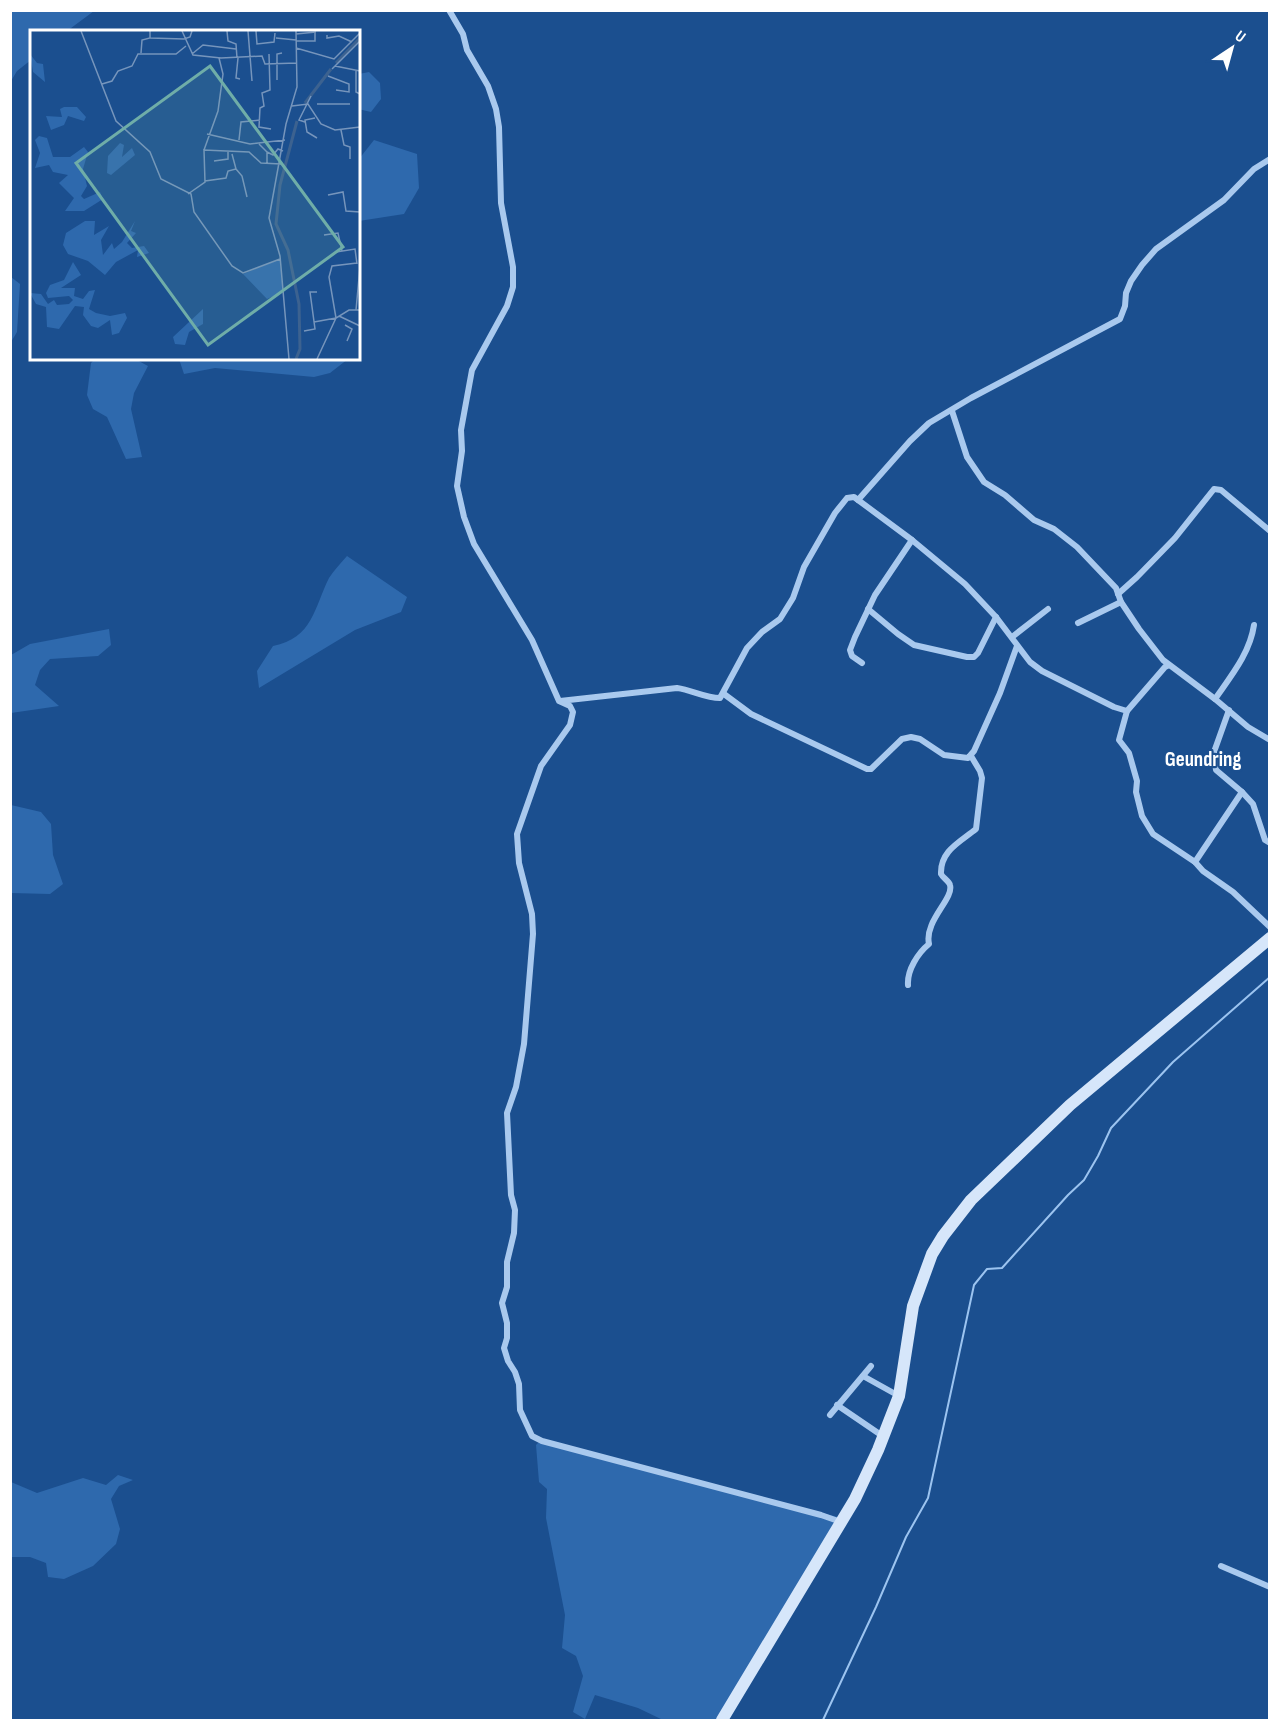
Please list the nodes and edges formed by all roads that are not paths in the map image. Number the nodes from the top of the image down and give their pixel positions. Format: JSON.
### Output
{"nodes":[{"id":1,"x":449,"y":10,"type":"edge"},
{"id":2,"x":1269,"y":159,"type":"edge"},
{"id":3,"x":952,"y":411,"type":"junction"},
{"id":4,"x":858,"y":500,"type":"junction"},
{"id":5,"x":1269,"y":531,"type":"edge"},
{"id":6,"x":912,"y":540,"type":"junction"},
{"id":7,"x":1118,"y":594,"type":"junction"},
{"id":8,"x":1121,"y":602,"type":"junction"},
{"id":9,"x":868,"y":609,"type":"junction"},
{"id":10,"x":1048,"y":609,"type":"dead end"},
{"id":11,"x":996,"y":617,"type":"junction"},
{"id":12,"x":1078,"y":623,"type":"dead end"},
{"id":13,"x":1254,"y":625,"type":"dead end"},
{"id":14,"x":1012,"y":637,"type":"junction"},
{"id":15,"x":1017,"y":646,"type":"junction"},
{"id":16,"x":862,"y":663,"type":"dead end"},
{"id":17,"x":1169,"y":665,"type":"junction"},
{"id":18,"x":724,"y":694,"type":"junction"},
{"id":19,"x":1215,"y":699,"type":"junction"},
{"id":20,"x":559,"y":701,"type":"junction"},
{"id":21,"x":1229,"y":710,"type":"junction"},
{"id":22,"x":1127,"y":711,"type":"junction"},
{"id":23,"x":1269,"y":740,"type":"edge"},
{"id":24,"x":971,"y":756,"type":"junction"},
{"id":25,"x":1242,"y":792,"type":"junction"},
{"id":26,"x":1269,"y":843,"type":"edge"},
{"id":27,"x":1195,"y":862,"type":"junction"},
{"id":28,"x":1269,"y":927,"type":"edge"},
{"id":29,"x":1269,"y":938,"type":"edge"},
{"id":30,"x":908,"y":985,"type":"dead end"},
{"id":31,"x":871,"y":1366,"type":"dead end"},
{"id":32,"x":863,"y":1376,"type":"junction"},
{"id":33,"x":899,"y":1396,"type":"junction"},
{"id":34,"x":837,"y":1405,"type":"junction"},
{"id":35,"x":830,"y":1415,"type":"dead end"},
{"id":36,"x":884,"y":1437,"type":"junction"},
{"id":37,"x":841,"y":1522,"type":"junction"},
{"id":38,"x":1221,"y":1566,"type":"dead end"},
{"id":39,"x":1269,"y":1587,"type":"edge"},
{"id":40,"x":722,"y":1720,"type":"edge"}],
"edges":[{"from":1,"to":20,"type":"street"},
{"from":2,"to":3,"type":"street"},
{"from":3,"to":4,"type":"street"},
{"from":3,"to":7,"type":"street"},
{"from":4,"to":6,"type":"street"},
{"from":4,"to":18,"type":"street"},
{"from":5,"to":7,"type":"street"},
{"from":6,"to":9,"type":"street"},
{"from":6,"to":11,"type":"street"},
{"from":7,"to":8,"type":"street"},
{"from":8,"to":12,"type":"street"},
{"from":8,"to":17,"type":"street"},
{"from":9,"to":11,"type":"street"},
{"from":9,"to":16,"type":"street"},
{"from":10,"to":14,"type":"street"},
{"from":11,"to":14,"type":"street"},
{"from":13,"to":19,"type":"street"},
{"from":14,"to":15,"type":"street"},
{"from":15,"to":22,"type":"street"},
{"from":15,"to":24,"type":"street"},
{"from":17,"to":19,"type":"street"},
{"from":17,"to":22,"type":"street"},
{"from":18,"to":20,"type":"street"},
{"from":18,"to":24,"type":"street"},
{"from":19,"to":21,"type":"street"},
{"from":20,"to":37,"type":"street"},
{"from":21,"to":23,"type":"street"},
{"from":21,"to":25,"type":"street"},
{"from":22,"to":27,"type":"street"},
{"from":24,"to":30,"type":"street"},
{"from":25,"to":26,"type":"street"},
{"from":25,"to":27,"type":"street"},
{"from":27,"to":28,"type":"street"},
{"from":29,"to":33,"type":"street"},
{"from":31,"to":32,"type":"street"},
{"from":32,"to":33,"type":"street"},
{"from":32,"to":34,"type":"street"},
{"from":33,"to":36,"type":"street"},
{"from":34,"to":35,"type":"street"},
{"from":34,"to":36,"type":"street"},
{"from":36,"to":37,"type":"street"},
{"from":37,"to":40,"type":"street"},
{"from":38,"to":39,"type":"street"}]}
